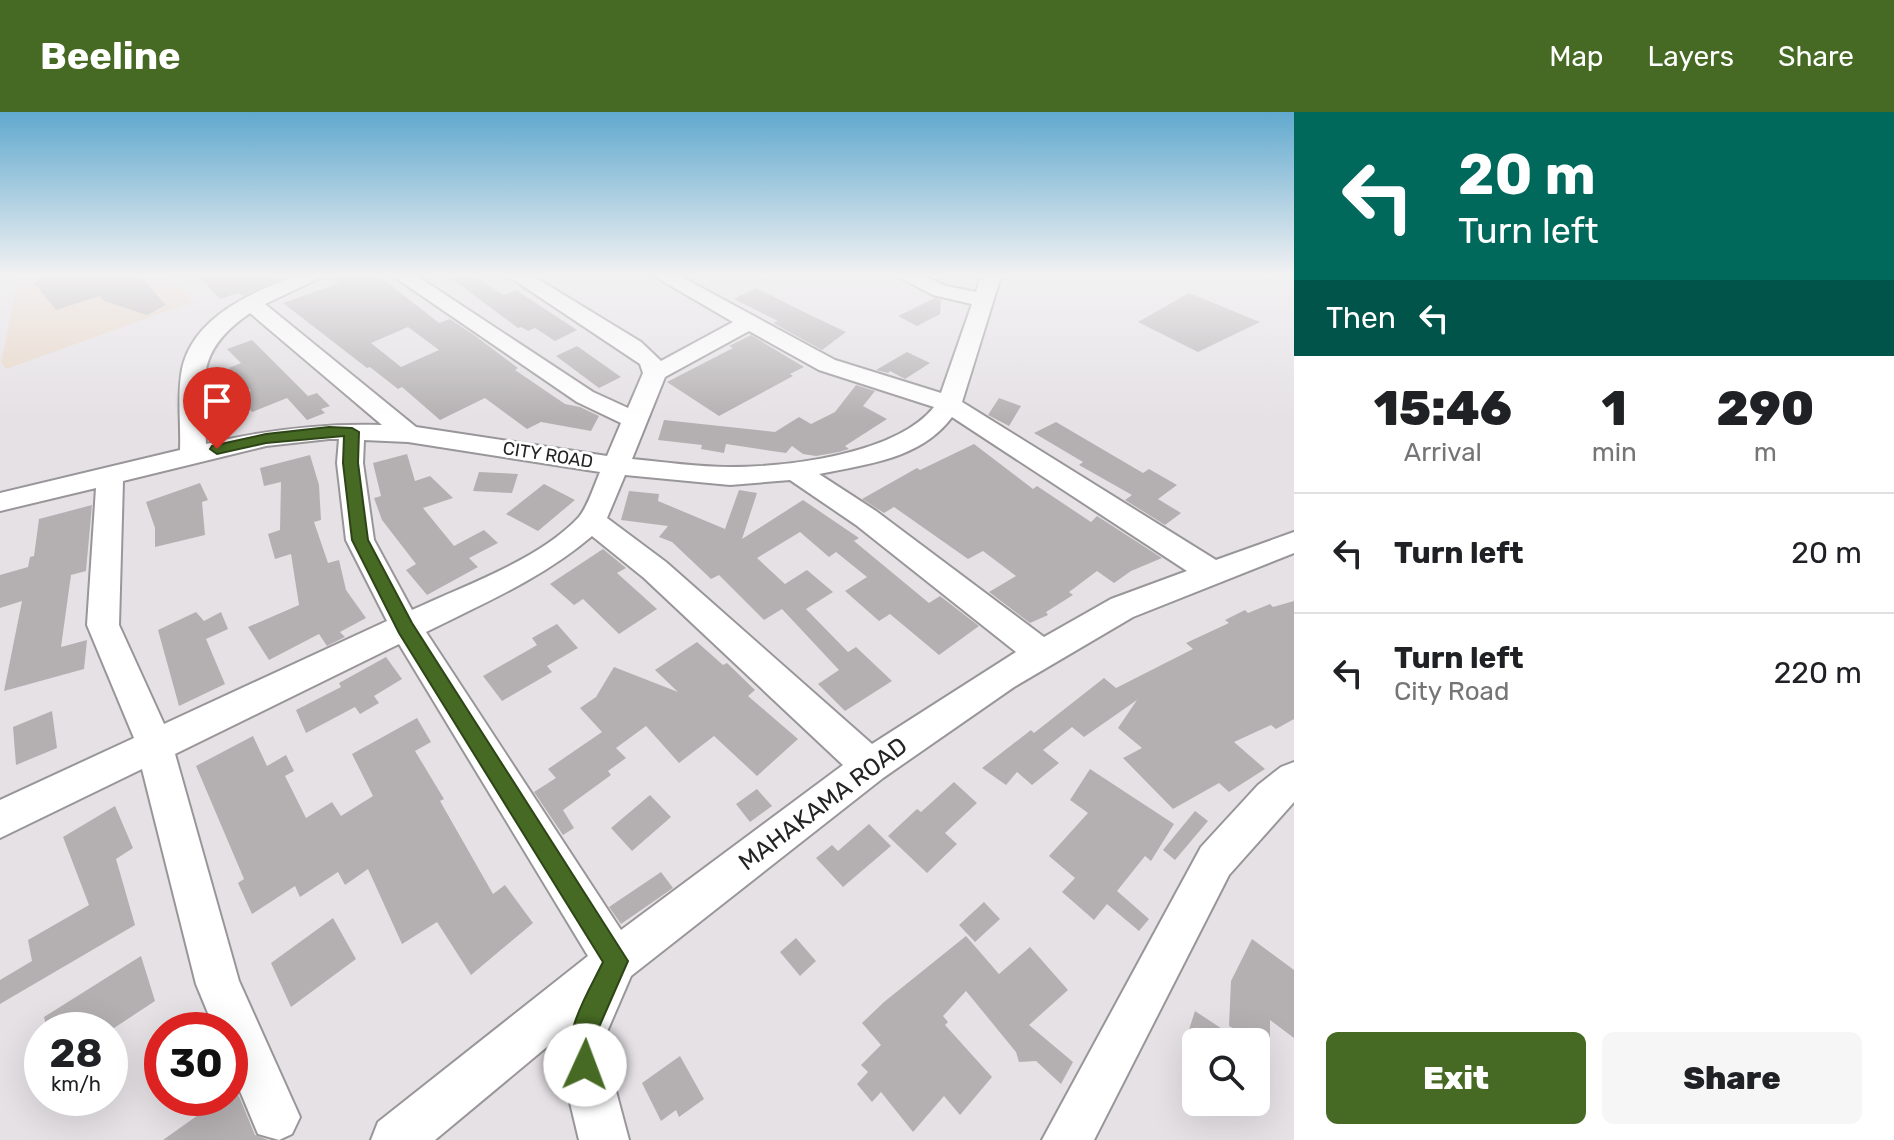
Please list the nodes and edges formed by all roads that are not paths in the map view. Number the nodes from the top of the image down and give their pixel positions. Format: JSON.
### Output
{"nodes":[{"id":1,"x":222,"y":324,"type":"edge"},
{"id":2,"x":276,"y":324,"type":"edge"},
{"id":3,"x":475,"y":324,"type":"edge"},
{"id":4,"x":596,"y":324,"type":"edge"},
{"id":5,"x":745,"y":324,"type":"edge"},
{"id":6,"x":753,"y":324,"type":"edge"},
{"id":7,"x":976,"y":324,"type":"edge"},
{"id":8,"x":655,"y":373,"type":"junction"},
{"id":9,"x":949,"y":404,"type":"junction"},
{"id":10,"x":633,"y":419,"type":"junction"},
{"id":11,"x":352,"y":432,"type":"junction"},
{"id":12,"x":408,"y":434,"type":"junction"},
{"id":13,"x":193,"y":455,"type":"junction"},
{"id":14,"x":615,"y":466,"type":"junction"},
{"id":15,"x":795,"y":471,"type":"junction"},
{"id":16,"x":110,"y":475,"type":"junction"},
{"id":17,"x":0,"y":502,"type":"edge"},
{"id":18,"x":592,"y":521,"type":"junction"},
{"id":19,"x":1294,"y":542,"type":"edge"},
{"id":20,"x":1213,"y":573,"type":"junction"},
{"id":21,"x":406,"y":628,"type":"junction"},
{"id":22,"x":1042,"y":654,"type":"junction"},
{"id":23,"x":154,"y":743,"type":"junction"},
{"id":24,"x":870,"y":766,"type":"junction"},
{"id":25,"x":1294,"y":779,"type":"edge"},
{"id":26,"x":0,"y":819,"type":"edge"},
{"id":27,"x":616,"y":961,"type":"junction"},
{"id":28,"x":275,"y":1117,"type":"dead end"},
{"id":29,"x":396,"y":1140,"type":"edge"},
{"id":30,"x":604,"y":1140,"type":"edge"},
{"id":31,"x":1067,"y":1140,"type":"edge"}],
"edges":[{"from":1,"to":13,"type":"street"},
{"from":2,"to":12,"type":"street"},
{"from":3,"to":10,"type":"street"},
{"from":4,"to":8,"type":"street"},
{"from":5,"to":8,"type":"street"},
{"from":6,"to":9,"type":"street"},
{"from":7,"to":9,"type":"street","name":"CITY ROAD"},
{"from":8,"to":10,"type":"street"},
{"from":9,"to":15,"type":"street","name":"CITY ROAD"},
{"from":9,"to":20,"type":"street"},
{"from":10,"to":14,"type":"street"},
{"from":11,"to":12,"type":"street","name":"CITY ROAD"},
{"from":11,"to":13,"type":"street","name":"CITY ROAD"},
{"from":11,"to":21,"type":"street"},
{"from":12,"to":14,"type":"street","name":"CITY ROAD"},
{"from":13,"to":16,"type":"street","name":"CITY ROAD"},
{"from":14,"to":15,"type":"street","name":"CITY ROAD"},
{"from":14,"to":18,"type":"street"},
{"from":15,"to":22,"type":"street"},
{"from":16,"to":17,"type":"street","name":"CITY ROAD"},
{"from":16,"to":23,"type":"street"},
{"from":18,"to":21,"type":"street"},
{"from":18,"to":24,"type":"street"},
{"from":19,"to":20,"type":"street","name":"MAHAKAMA ROAD"},
{"from":20,"to":22,"type":"street","name":"MAHAKAMA ROAD"},
{"from":21,"to":23,"type":"street"},
{"from":21,"to":27,"type":"street"},
{"from":22,"to":24,"type":"street","name":"MAHAKAMA ROAD"},
{"from":23,"to":26,"type":"street"},
{"from":23,"to":28,"type":"street"},
{"from":24,"to":27,"type":"street","name":"MAHAKAMA ROAD"},
{"from":25,"to":31,"type":"street"},
{"from":27,"to":29,"type":"street","name":"MAHAKAMA ROAD"},
{"from":27,"to":30,"type":"street"}]}
